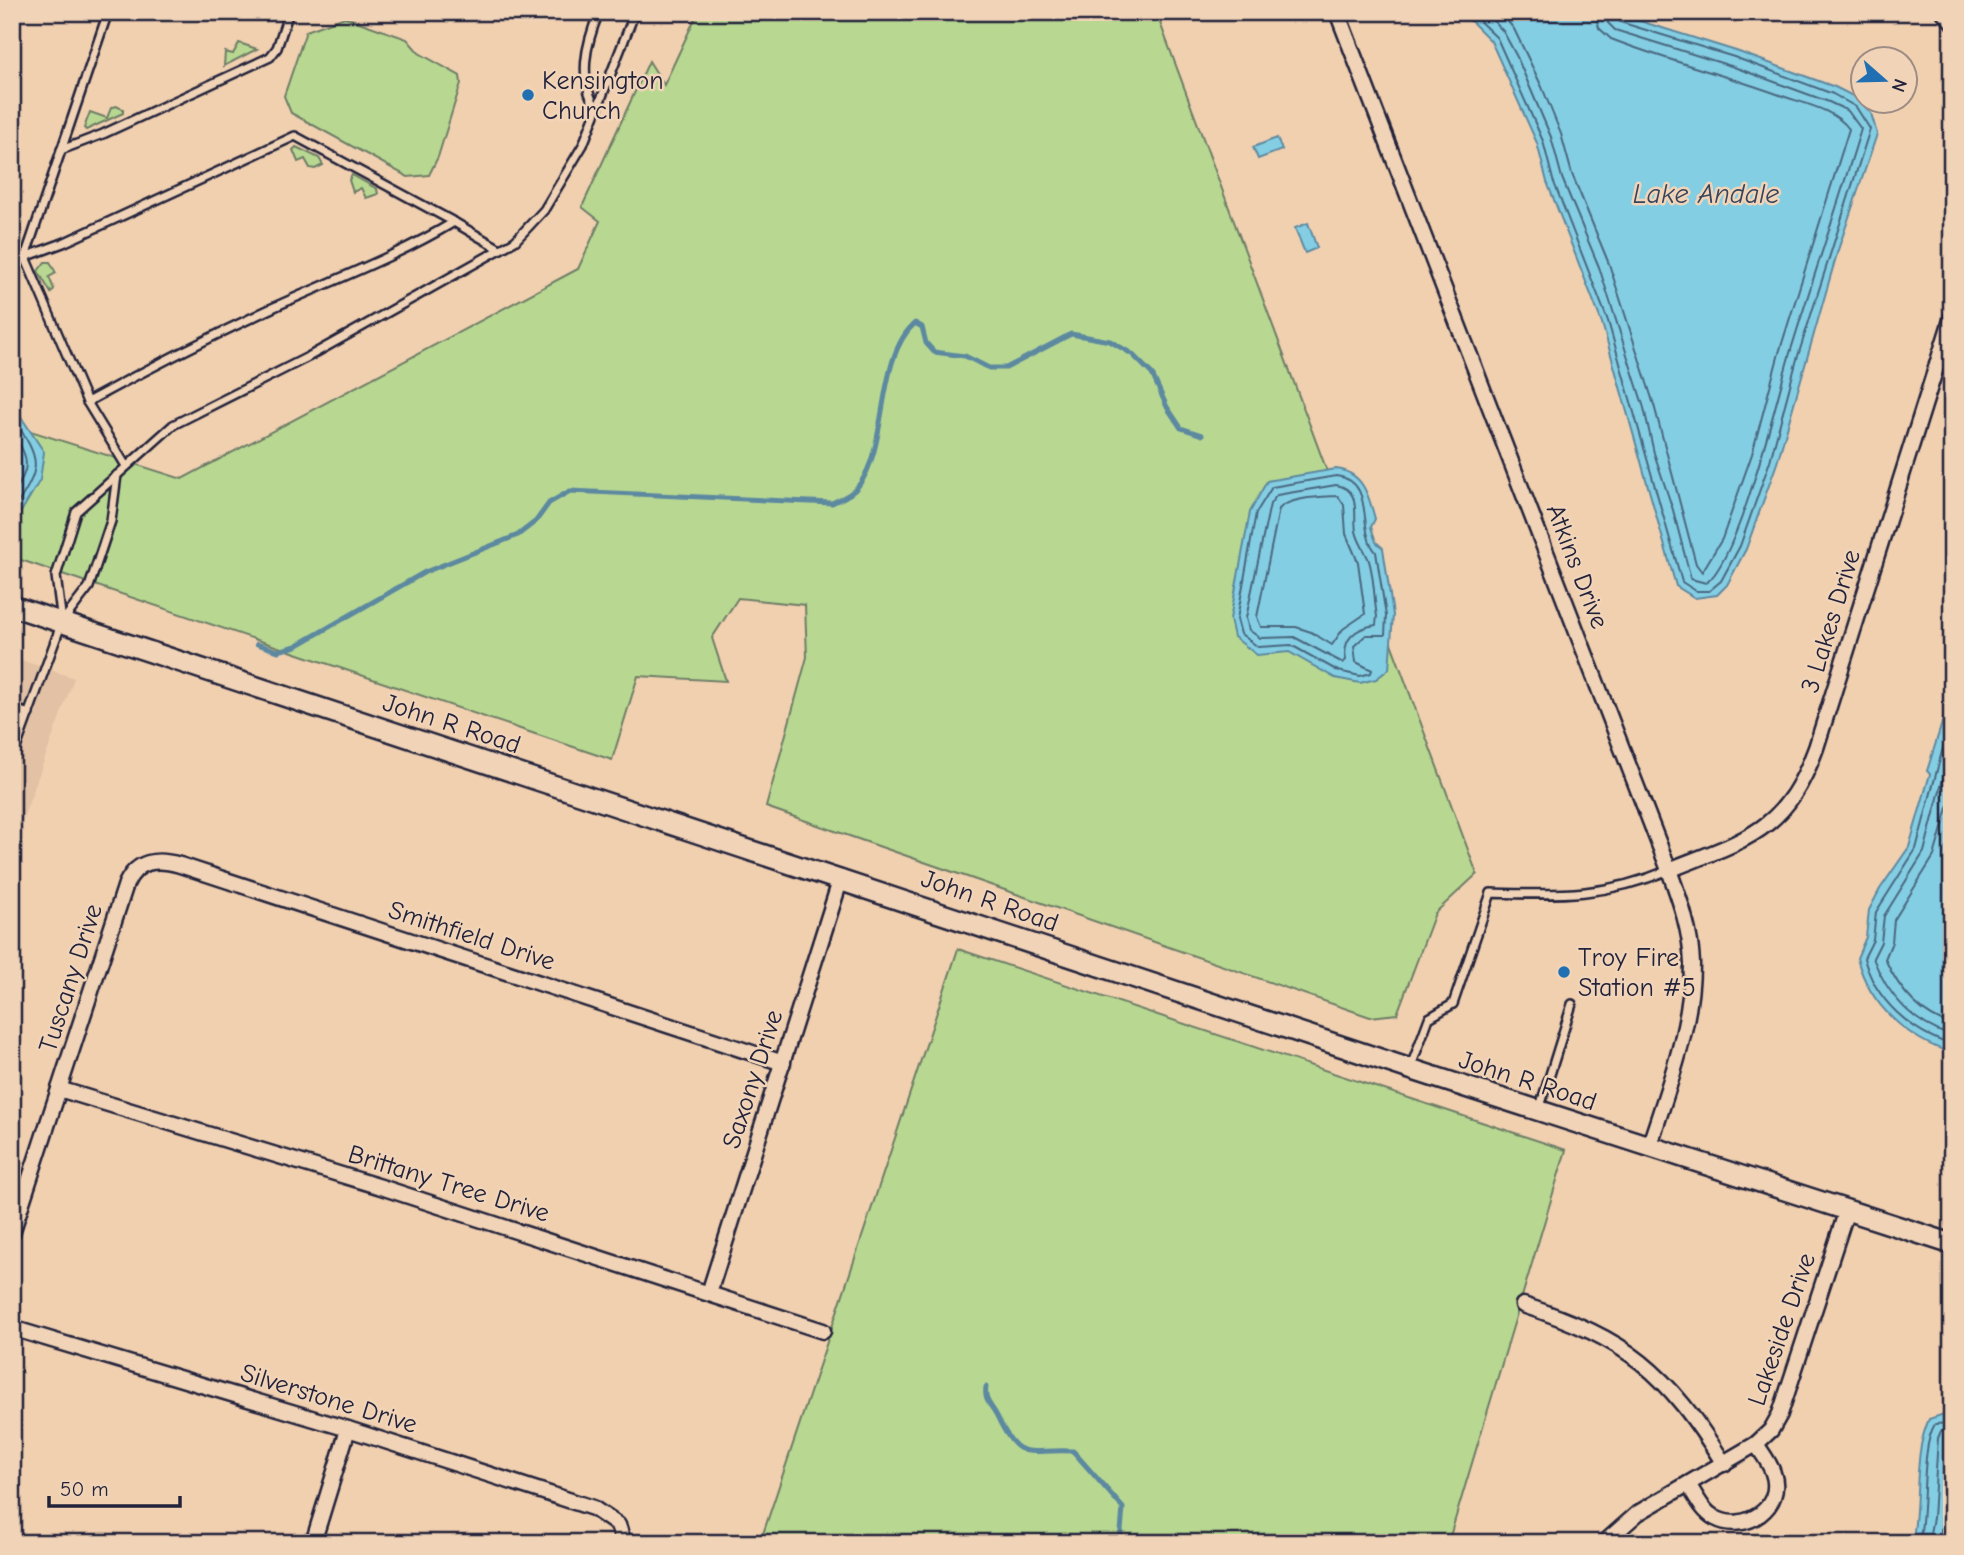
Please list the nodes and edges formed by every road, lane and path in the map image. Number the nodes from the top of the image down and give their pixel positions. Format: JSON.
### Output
{"nodes":[{"id":1,"x":108,"y":12,"type":"edge"},
{"id":2,"x":289,"y":12,"type":"edge"},
{"id":3,"x":599,"y":12,"type":"edge"},
{"id":4,"x":635,"y":12,"type":"edge"},
{"id":5,"x":1337,"y":12,"type":"edge"},
{"id":6,"x":1944,"y":12,"type":"edge"},
{"id":7,"x":1952,"y":21,"type":"edge"},
{"id":8,"x":597,"y":109,"type":"junction"},
{"id":9,"x":61,"y":150,"type":"junction"},
{"id":10,"x":454,"y":222,"type":"junction"},
{"id":11,"x":500,"y":249,"type":"junction"},
{"id":12,"x":25,"y":257,"type":"junction"},
{"id":13,"x":1952,"y":317,"type":"edge"},
{"id":14,"x":88,"y":402,"type":"junction"},
{"id":15,"x":126,"y":466,"type":"junction"},
{"id":16,"x":117,"y":474,"type":"junction"},
{"id":17,"x":12,"y":606,"type":"edge"},
{"id":18,"x":62,"y":622,"type":"junction"},
{"id":19,"x":12,"y":708,"type":"edge"},
{"id":20,"x":29,"y":714,"type":"junction"},
{"id":21,"x":12,"y":758,"type":"edge"},
{"id":22,"x":144,"y":863,"type":"joint"},
{"id":23,"x":1669,"y":870,"type":"junction"},
{"id":24,"x":841,"y":878,"type":"junction"},
{"id":25,"x":1572,"y":1004,"type":"dead end"},
{"id":26,"x":783,"y":1063,"type":"junction"},
{"id":27,"x":1410,"y":1069,"type":"junction"},
{"id":28,"x":59,"y":1089,"type":"junction"},
{"id":29,"x":1539,"y":1111,"type":"junction"},
{"id":30,"x":1649,"y":1147,"type":"junction"},
{"id":31,"x":1847,"y":1210,"type":"junction"},
{"id":32,"x":12,"y":1233,"type":"edge"},
{"id":33,"x":1952,"y":1244,"type":"edge"},
{"id":34,"x":709,"y":1293,"type":"junction"},
{"id":35,"x":1523,"y":1305,"type":"dead end"},
{"id":36,"x":12,"y":1328,"type":"edge"},
{"id":37,"x":823,"y":1331,"type":"dead end"},
{"id":38,"x":348,"y":1429,"type":"junction"},
{"id":39,"x":1756,"y":1444,"type":"junction"},
{"id":40,"x":1724,"y":1464,"type":"junction"},
{"id":41,"x":1688,"y":1484,"type":"junction"},
{"id":42,"x":623,"y":1537,"type":"edge"},
{"id":43,"x":313,"y":1543,"type":"edge"},
{"id":44,"x":1604,"y":1543,"type":"edge"}],
"edges":[{"from":1,"to":9,"type":"lane"},
{"from":2,"to":9,"type":"lane"},
{"from":3,"to":8,"type":"lane"},
{"from":4,"to":8,"type":"lane"},
{"from":5,"to":23,"type":"street","name":"Atkins Drive"},
{"from":6,"to":7,"type":"street"},
{"from":8,"to":11,"type":"lane"},
{"from":9,"to":12,"type":"lane"},
{"from":10,"to":11,"type":"lane"},
{"from":10,"to":12,"type":"lane"},
{"from":10,"to":14,"type":"lane"},
{"from":11,"to":15,"type":"lane"},
{"from":12,"to":14,"type":"lane"},
{"from":13,"to":23,"type":"street","name":"3 Lakes Drive"},
{"from":14,"to":15,"type":"lane"},
{"from":15,"to":16,"type":"lane"},
{"from":16,"to":18,"type":"lane"},
{"from":16,"to":18,"type":"lane"},
{"from":17,"to":18,"type":"main road","name":"John R Road"},
{"from":18,"to":20,"type":"lane"},
{"from":18,"to":24,"type":"main road","name":"John R Road"},
{"from":19,"to":20,"type":"lane"},
{"from":20,"to":21,"type":"lane"},
{"from":22,"to":26,"type":"street","name":"Smithfield Drive"},
{"from":22,"to":28,"type":"street","name":"Tuscany Drive"},
{"from":23,"to":27,"type":"lane"},
{"from":23,"to":30,"type":"street","name":"Atkins Drive"},
{"from":24,"to":26,"type":"street","name":"Saxony Drive"},
{"from":24,"to":27,"type":"main road","name":"John R Road"},
{"from":25,"to":29,"type":"lane"},
{"from":26,"to":34,"type":"street","name":"Saxony Drive"},
{"from":27,"to":29,"type":"main road","name":"John R Road"},
{"from":28,"to":32,"type":"street","name":"Tuscany Drive"},
{"from":28,"to":34,"type":"street","name":"Brittany Tree Drive"},
{"from":29,"to":30,"type":"main road","name":"John R Road"},
{"from":30,"to":31,"type":"main road","name":"John R Road"},
{"from":31,"to":33,"type":"main road","name":"John R Road"},
{"from":31,"to":39,"type":"street","name":"Lakeside Drive"},
{"from":34,"to":37,"type":"street","name":"Brittany Tree Drive"},
{"from":35,"to":40,"type":"street"},
{"from":36,"to":38,"type":"street","name":"Silverstone Drive"},
{"from":38,"to":42,"type":"street","name":"Silverstone Drive"},
{"from":38,"to":43,"type":"street"},
{"from":39,"to":40,"type":"street","name":"Lakeside Drive"},
{"from":39,"to":41,"type":"street"},
{"from":40,"to":41,"type":"street","name":"Lakeside Drive"},
{"from":41,"to":44,"type":"street","name":"Lakeside Drive"}]}
